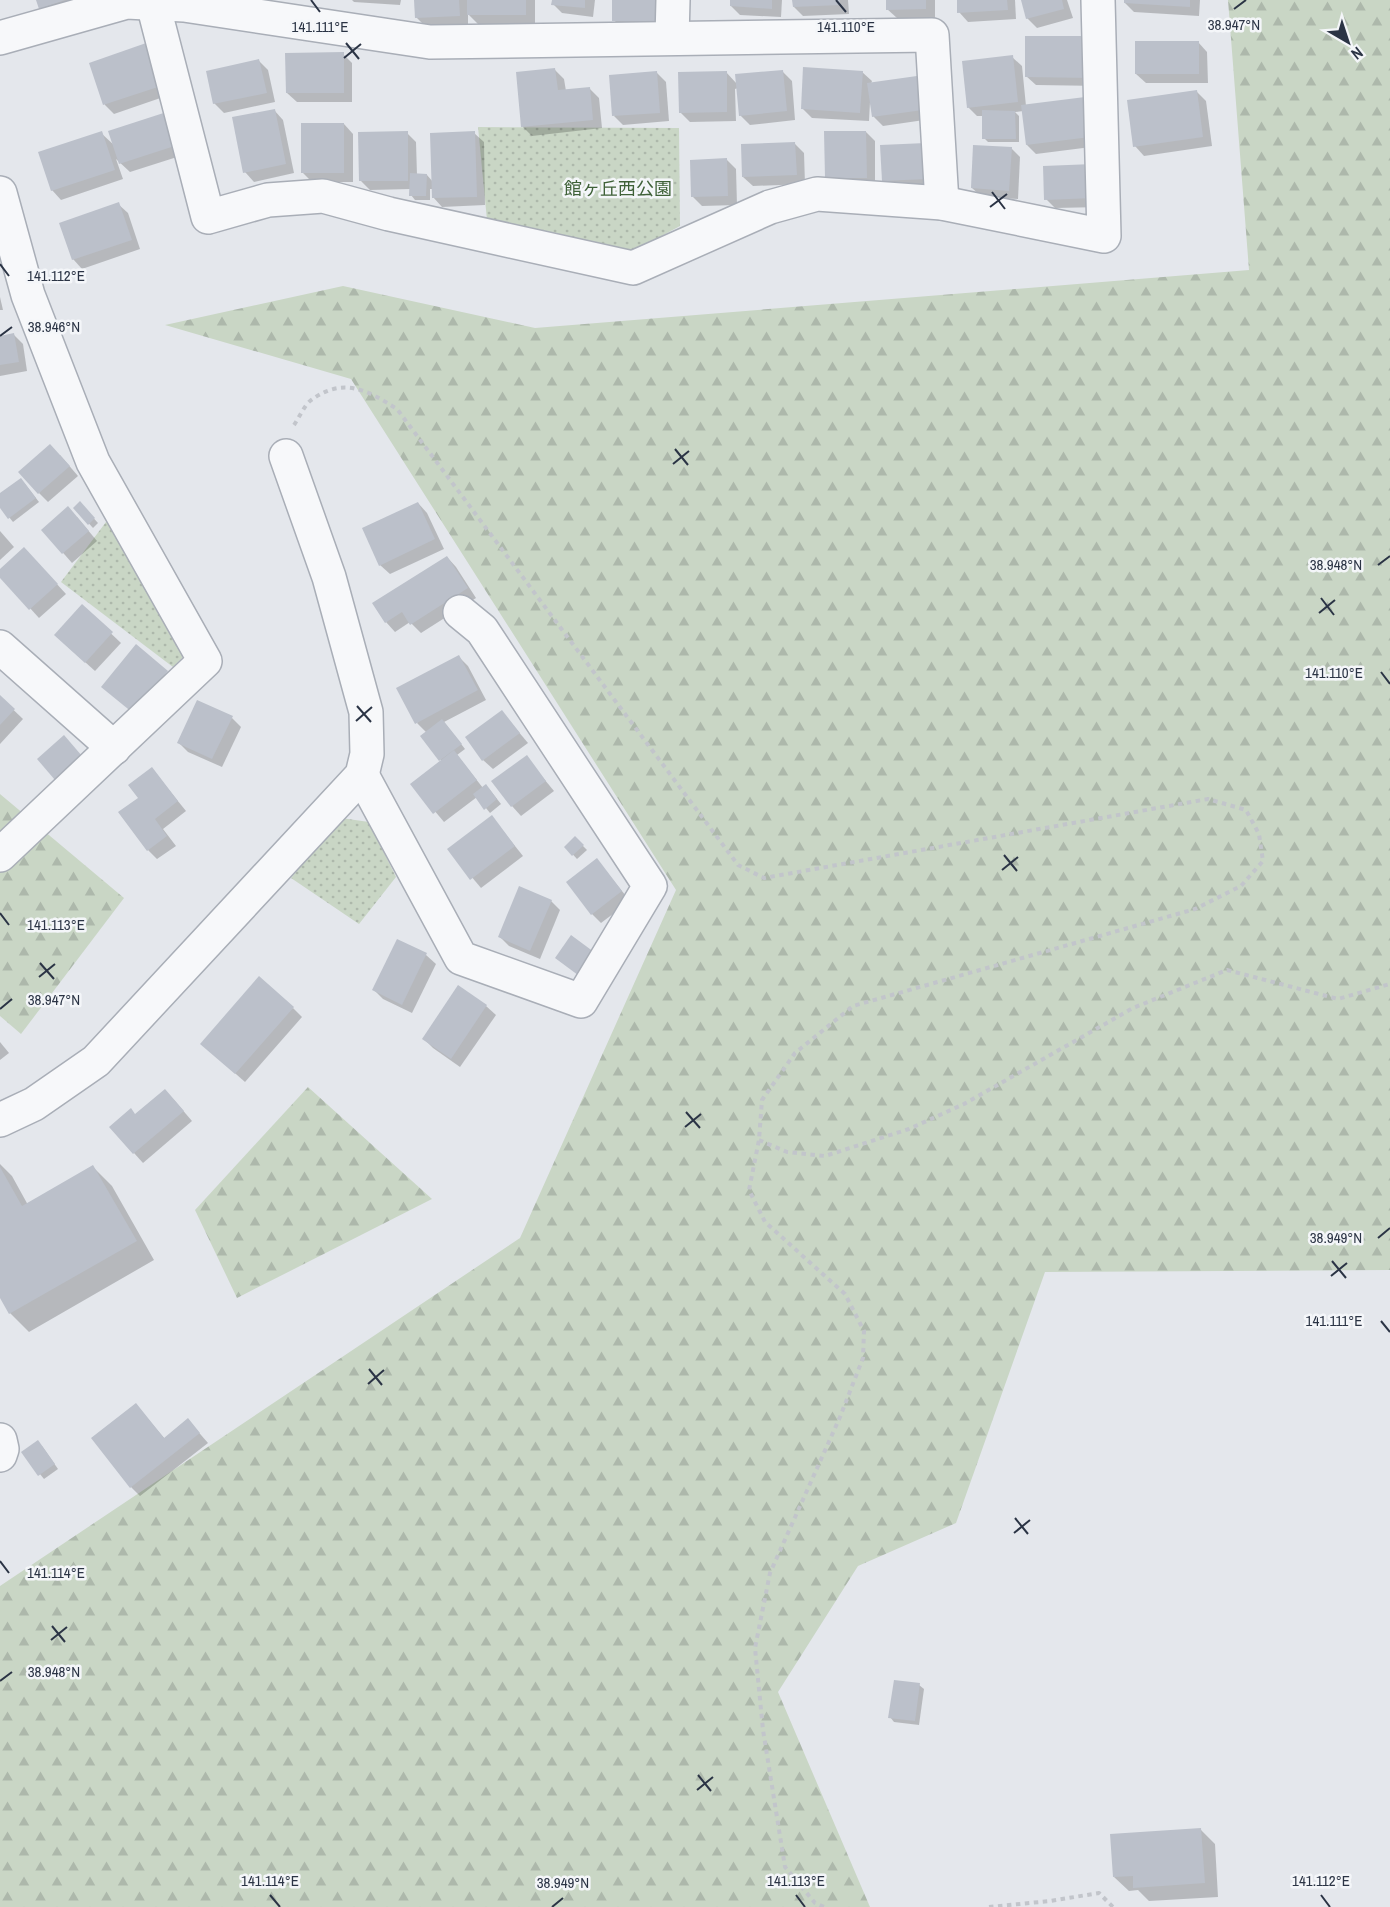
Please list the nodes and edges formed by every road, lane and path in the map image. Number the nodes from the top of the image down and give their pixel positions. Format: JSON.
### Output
{"nodes":[{"id":1,"x":672,"y":0,"type":"edge"},
{"id":2,"x":1098,"y":0,"type":"edge"},
{"id":3,"x":153,"y":2,"type":"edge"},
{"id":4,"x":0,"y":38,"type":"edge"},
{"id":5,"x":672,"y":38,"type":"junction"},
{"id":6,"x":0,"y":193,"type":"edge"},
{"id":7,"x":942,"y":203,"type":"junction"},
{"id":8,"x":286,"y":456,"type":"joint"},
{"id":9,"x":460,"y":612,"type":"dead end"},
{"id":10,"x":0,"y":647,"type":"edge"},
{"id":11,"x":114,"y":748,"type":"junction"},
{"id":12,"x":362,"y":775,"type":"junction"},
{"id":13,"x":0,"y":855,"type":"edge"},
{"id":14,"x":1390,"y":984,"type":"edge"},
{"id":15,"x":0,"y":1120,"type":"edge"},
{"id":16,"x":759,"y":1140,"type":"junction"},
{"id":17,"x":0,"y":1440,"type":"edge"},
{"id":18,"x":0,"y":1455,"type":"edge"},
{"id":19,"x":824,"y":1907,"type":"edge"},
{"id":20,"x":989,"y":1907,"type":"edge"},
{"id":21,"x":1113,"y":1907,"type":"edge"}],
"edges":[{"from":1,"to":5,"type":"street"},
{"from":2,"to":7,"type":"street"},
{"from":3,"to":4,"type":"street"},
{"from":3,"to":5,"type":"street"},
{"from":3,"to":7,"type":"street"},
{"from":5,"to":7,"type":"street"},
{"from":6,"to":11,"type":"street"},
{"from":8,"to":12,"type":"street"},
{"from":8,"to":16,"type":"path"},
{"from":9,"to":12,"type":"street"},
{"from":10,"to":11,"type":"street"},
{"from":11,"to":13,"type":"street"},
{"from":12,"to":15,"type":"street"},
{"from":14,"to":16,"type":"path"},
{"from":16,"to":19,"type":"path"},
{"from":17,"to":18,"type":"street"},
{"from":20,"to":21,"type":"path"}]}
